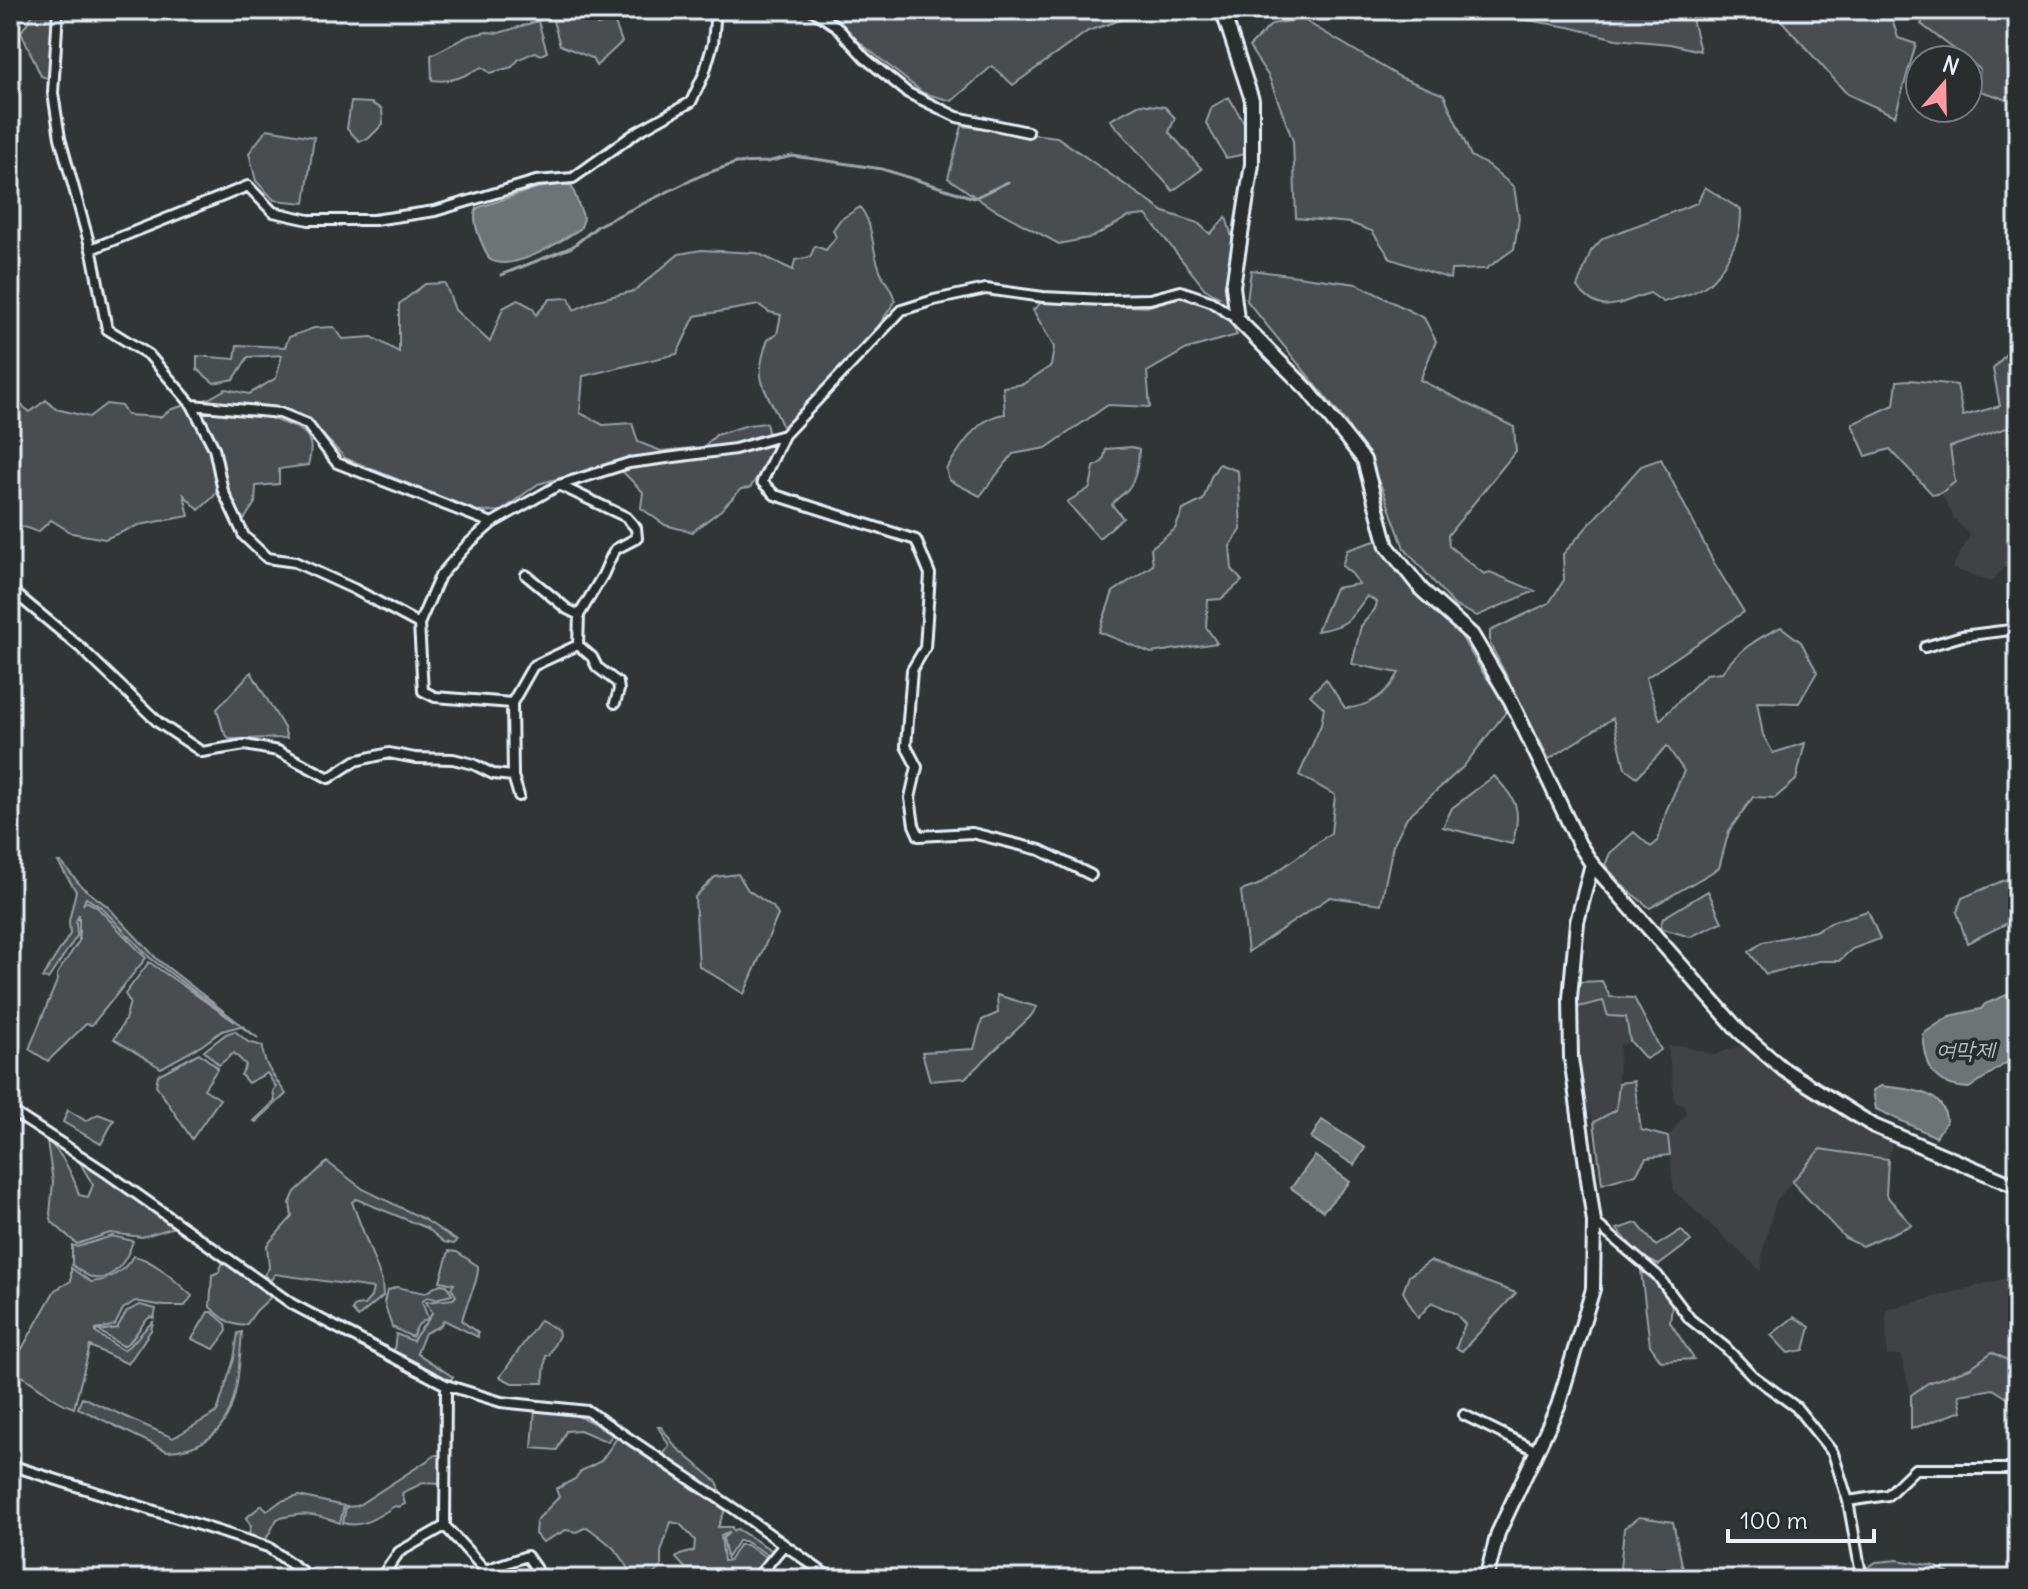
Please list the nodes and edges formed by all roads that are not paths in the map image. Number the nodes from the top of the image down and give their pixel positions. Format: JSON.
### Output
{"nodes":[{"id":1,"x":58,"y":10,"type":"edge"},
{"id":2,"x":716,"y":10,"type":"edge"},
{"id":3,"x":812,"y":10,"type":"edge"},
{"id":4,"x":1219,"y":10,"type":"edge"},
{"id":5,"x":1028,"y":132,"type":"dead end"},
{"id":6,"x":91,"y":249,"type":"junction"},
{"id":7,"x":1237,"y":319,"type":"junction"},
{"id":8,"x":192,"y":405,"type":"junction"},
{"id":9,"x":784,"y":435,"type":"junction"},
{"id":10,"x":559,"y":485,"type":"junction"},
{"id":11,"x":492,"y":523,"type":"junction"},
{"id":12,"x":526,"y":575,"type":"dead end"},
{"id":13,"x":2018,"y":580,"type":"edge"},
{"id":14,"x":10,"y":589,"type":"edge"},
{"id":15,"x":579,"y":615,"type":"junction"},
{"id":16,"x":419,"y":624,"type":"junction"},
{"id":17,"x":2016,"y":629,"type":"edge"},
{"id":18,"x":578,"y":645,"type":"junction"},
{"id":19,"x":1925,"y":647,"type":"dead end"},
{"id":20,"x":512,"y":703,"type":"junction"},
{"id":21,"x":615,"y":703,"type":"dead end"},
{"id":22,"x":513,"y":776,"type":"junction"},
{"id":23,"x":519,"y":796,"type":"dead end"},
{"id":24,"x":1592,"y":864,"type":"junction"},
{"id":25,"x":1091,"y":875,"type":"dead end"},
{"id":26,"x":10,"y":1110,"type":"edge"},
{"id":27,"x":2018,"y":1187,"type":"edge"},
{"id":28,"x":1594,"y":1222,"type":"junction"},
{"id":29,"x":446,"y":1385,"type":"junction"},
{"id":30,"x":1464,"y":1415,"type":"dead end"},
{"id":31,"x":1537,"y":1451,"type":"junction"},
{"id":32,"x":10,"y":1465,"type":"edge"},
{"id":33,"x":2018,"y":1469,"type":"edge"},
{"id":34,"x":1848,"y":1501,"type":"junction"},
{"id":35,"x":445,"y":1526,"type":"junction"},
{"id":36,"x":784,"y":1545,"type":"junction"},
{"id":37,"x":312,"y":1579,"type":"edge"},
{"id":38,"x":380,"y":1579,"type":"edge"},
{"id":39,"x":543,"y":1579,"type":"edge"},
{"id":40,"x":756,"y":1579,"type":"edge"},
{"id":41,"x":832,"y":1579,"type":"edge"},
{"id":42,"x":1486,"y":1579,"type":"edge"},
{"id":43,"x":1862,"y":1579,"type":"edge"}],
"edges":[{"from":1,"to":6,"type":"street"},
{"from":2,"to":6,"type":"street"},
{"from":3,"to":5,"type":"street"},
{"from":4,"to":7,"type":"street"},
{"from":6,"to":8,"type":"street"},
{"from":7,"to":9,"type":"street"},
{"from":7,"to":24,"type":"street"},
{"from":8,"to":11,"type":"street"},
{"from":8,"to":16,"type":"street"},
{"from":9,"to":10,"type":"street"},
{"from":9,"to":25,"type":"street"},
{"from":10,"to":11,"type":"street"},
{"from":10,"to":15,"type":"street"},
{"from":11,"to":16,"type":"street"},
{"from":12,"to":15,"type":"street"},
{"from":13,"to":17,"type":"street"},
{"from":14,"to":22,"type":"street"},
{"from":15,"to":18,"type":"street"},
{"from":16,"to":20,"type":"street"},
{"from":17,"to":19,"type":"street"},
{"from":18,"to":20,"type":"street"},
{"from":18,"to":21,"type":"street"},
{"from":20,"to":22,"type":"street"},
{"from":22,"to":23,"type":"street"},
{"from":24,"to":27,"type":"street"},
{"from":24,"to":28,"type":"street"},
{"from":26,"to":29,"type":"street"},
{"from":28,"to":31,"type":"street"},
{"from":28,"to":34,"type":"street"},
{"from":29,"to":35,"type":"street"},
{"from":29,"to":36,"type":"street"},
{"from":30,"to":31,"type":"street"},
{"from":31,"to":42,"type":"street"},
{"from":32,"to":37,"type":"street"},
{"from":33,"to":34,"type":"street"},
{"from":34,"to":43,"type":"street"},
{"from":35,"to":38,"type":"street"},
{"from":35,"to":39,"type":"street"},
{"from":36,"to":40,"type":"street"},
{"from":36,"to":41,"type":"street"}]}
